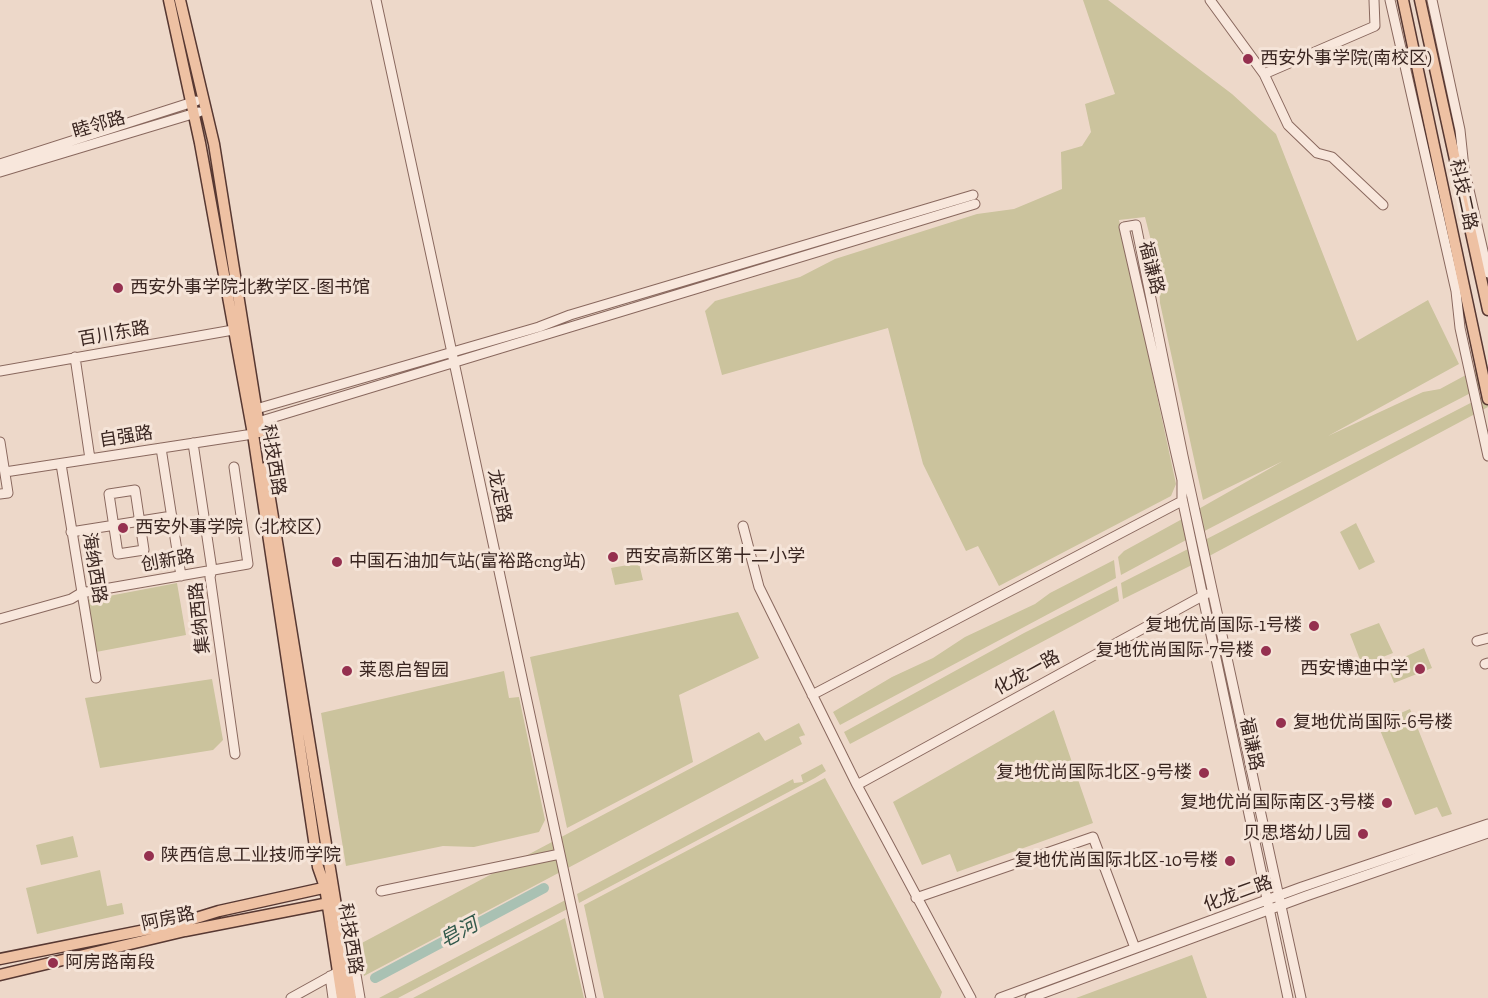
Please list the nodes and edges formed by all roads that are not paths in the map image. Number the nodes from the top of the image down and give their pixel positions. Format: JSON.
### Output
{"nodes":[{"id":1,"x":169,"y":0,"type":"edge"},
{"id":2,"x":180,"y":0,"type":"edge"},
{"id":3,"x":376,"y":0,"type":"edge"},
{"id":4,"x":1210,"y":0,"type":"edge"},
{"id":5,"x":1374,"y":0,"type":"edge"},
{"id":6,"x":1390,"y":0,"type":"edge"},
{"id":7,"x":1403,"y":0,"type":"edge"},
{"id":8,"x":1420,"y":0,"type":"edge"},
{"id":9,"x":1432,"y":0,"type":"edge"},
{"id":10,"x":1264,"y":74,"type":"junction"},
{"id":11,"x":205,"y":104,"type":"junction"},
{"id":12,"x":193,"y":108,"type":"junction"},
{"id":13,"x":0,"y":164,"type":"edge"},
{"id":14,"x":0,"y":172,"type":"edge"},
{"id":15,"x":974,"y":200,"type":"dead end"},
{"id":16,"x":1383,"y":205,"type":"dead end"},
{"id":17,"x":1488,"y":273,"type":"edge"},
{"id":18,"x":1488,"y":309,"type":"edge"},
{"id":19,"x":233,"y":330,"type":"junction"},
{"id":20,"x":75,"y":357,"type":"junction"},
{"id":21,"x":452,"y":357,"type":"junction"},
{"id":22,"x":0,"y":371,"type":"edge"},
{"id":23,"x":1488,"y":399,"type":"edge"},
{"id":24,"x":256,"y":410,"type":"junction"},
{"id":25,"x":258,"y":422,"type":"junction"},
{"id":26,"x":253,"y":434,"type":"junction"},
{"id":27,"x":0,"y":442,"type":"edge"},
{"id":28,"x":193,"y":443,"type":"junction"},
{"id":29,"x":161,"y":448,"type":"junction"},
{"id":30,"x":1488,"y":456,"type":"edge"},
{"id":31,"x":90,"y":459,"type":"junction"},
{"id":32,"x":61,"y":464,"type":"junction"},
{"id":33,"x":234,"y":467,"type":"dead end"},
{"id":34,"x":5,"y":472,"type":"junction"},
{"id":35,"x":0,"y":494,"type":"edge"},
{"id":36,"x":1182,"y":501,"type":"junction"},
{"id":37,"x":172,"y":516,"type":"junction"},
{"id":38,"x":139,"y":521,"type":"junction"},
{"id":39,"x":114,"y":525,"type":"junction"},
{"id":40,"x":744,"y":526,"type":"dead end"},
{"id":41,"x":71,"y":531,"type":"junction"},
{"id":42,"x":212,"y":570,"type":"junction"},
{"id":43,"x":181,"y":576,"type":"junction"},
{"id":44,"x":1214,"y":590,"type":"junction"},
{"id":45,"x":81,"y":594,"type":"junction"},
{"id":46,"x":1203,"y":597,"type":"junction"},
{"id":47,"x":0,"y":619,"type":"edge"},
{"id":48,"x":1488,"y":638,"type":"edge"},
{"id":49,"x":1477,"y":641,"type":"dead end"},
{"id":50,"x":96,"y":678,"type":"dead end"},
{"id":51,"x":812,"y":694,"type":"junction"},
{"id":52,"x":235,"y":754,"type":"dead end"},
{"id":53,"x":857,"y":785,"type":"junction"},
{"id":54,"x":1488,"y":824,"type":"edge"},
{"id":55,"x":1488,"y":833,"type":"edge"},
{"id":56,"x":560,"y":854,"type":"junction"},
{"id":57,"x":333,"y":885,"type":"junction"},
{"id":58,"x":381,"y":891,"type":"dead end"},
{"id":59,"x":916,"y":898,"type":"junction"},
{"id":60,"x":1280,"y":901,"type":"junction"},
{"id":61,"x":336,"y":902,"type":"junction"},
{"id":62,"x":1268,"y":905,"type":"junction"},
{"id":63,"x":1135,"y":948,"type":"junction"},
{"id":64,"x":345,"y":955,"type":"junction"},
{"id":65,"x":0,"y":959,"type":"edge"},
{"id":66,"x":334,"y":974,"type":"junction"},
{"id":67,"x":0,"y":975,"type":"edge"},
{"id":68,"x":291,"y":998,"type":"edge"},
{"id":69,"x":333,"y":998,"type":"edge"},
{"id":70,"x":342,"y":998,"type":"edge"},
{"id":71,"x":351,"y":998,"type":"edge"},
{"id":72,"x":360,"y":998,"type":"edge"},
{"id":73,"x":591,"y":998,"type":"edge"},
{"id":74,"x":971,"y":998,"type":"edge"},
{"id":75,"x":1000,"y":998,"type":"edge"},
{"id":76,"x":1030,"y":998,"type":"edge"},
{"id":77,"x":1288,"y":998,"type":"edge"},
{"id":78,"x":1301,"y":998,"type":"edge"}],
"edges":[{"from":1,"to":12,"type":"main road","name":"科技西路"},
{"from":2,"to":11,"type":"main road","name":"科技西路"},
{"from":3,"to":21,"type":"street","name":"龙定路"},
{"from":4,"to":10,"type":"street"},
{"from":5,"to":10,"type":"street"},
{"from":6,"to":30,"type":"street"},
{"from":7,"to":23,"type":"main road","name":"科技二路"},
{"from":8,"to":18,"type":"main road","name":"科技二路"},
{"from":9,"to":17,"type":"street"},
{"from":10,"to":16,"type":"street"},
{"from":11,"to":12,"type":"street","name":"睦邻路"},
{"from":11,"to":24,"type":"main road","name":"科技西路"},
{"from":12,"to":13,"type":"street","name":"睦邻路"},
{"from":12,"to":14,"type":"street","name":"睦邻路"},
{"from":12,"to":19,"type":"main road","name":"科技西路"},
{"from":15,"to":21,"type":"street"},
{"from":19,"to":20,"type":"street","name":"百川东路"},
{"from":19,"to":26,"type":"main road","name":"科技西路"},
{"from":20,"to":22,"type":"street","name":"百川东路"},
{"from":20,"to":31,"type":"street"},
{"from":21,"to":24,"type":"street"},
{"from":21,"to":25,"type":"street"},
{"from":21,"to":56,"type":"street","name":"龙定路"},
{"from":24,"to":25,"type":"main road","name":"科技西路"},
{"from":25,"to":57,"type":"main road","name":"科技西路"},
{"from":26,"to":28,"type":"street","name":"自强路"},
{"from":26,"to":57,"type":"main road","name":"科技西路"},
{"from":27,"to":34,"type":"street"},
{"from":28,"to":29,"type":"street","name":"自强路"},
{"from":28,"to":42,"type":"street","name":"集纳西路"},
{"from":29,"to":31,"type":"street","name":"自强路"},
{"from":29,"to":37,"type":"street"},
{"from":31,"to":32,"type":"street","name":"自强路"},
{"from":32,"to":34,"type":"street","name":"自强路"},
{"from":32,"to":41,"type":"street","name":"海纳西路"},
{"from":33,"to":42,"type":"street","name":"创新路"},
{"from":34,"to":35,"type":"street"},
{"from":36,"to":44,"type":"street","name":"福谦路"},
{"from":36,"to":46,"type":"street","name":"福谦路"},
{"from":36,"to":51,"type":"street"},
{"from":37,"to":38,"type":"street"},
{"from":37,"to":43,"type":"street"},
{"from":38,"to":39,"type":"street"},
{"from":38,"to":39,"type":"street"},
{"from":38,"to":39,"type":"street"},
{"from":39,"to":41,"type":"street"},
{"from":40,"to":51,"type":"street"},
{"from":41,"to":45,"type":"street","name":"海纳西路"},
{"from":42,"to":43,"type":"street","name":"创新路"},
{"from":42,"to":52,"type":"street","name":"集纳西路"},
{"from":43,"to":45,"type":"street","name":"创新路"},
{"from":44,"to":46,"type":"street","name":"化龙一路"},
{"from":44,"to":60,"type":"street","name":"福谦路"},
{"from":45,"to":47,"type":"street","name":"创新路"},
{"from":45,"to":50,"type":"street","name":"海纳西路"},
{"from":46,"to":53,"type":"street","name":"化龙一路"},
{"from":46,"to":62,"type":"street","name":"福谦路"},
{"from":48,"to":49,"type":"street"},
{"from":51,"to":53,"type":"street"},
{"from":53,"to":59,"type":"street"},
{"from":54,"to":60,"type":"street","name":"化龙二路"},
{"from":55,"to":60,"type":"street","name":"化龙二路"},
{"from":56,"to":58,"type":"street"},
{"from":56,"to":73,"type":"street","name":"龙定路"},
{"from":57,"to":61,"type":"main road","name":"科技西路"},
{"from":57,"to":65,"type":"main road","name":"阿房路"},
{"from":59,"to":63,"type":"street"},
{"from":59,"to":74,"type":"street"},
{"from":60,"to":62,"type":"street","name":"化龙二路"},
{"from":60,"to":78,"type":"street","name":"福谦路"},
{"from":61,"to":64,"type":"main road","name":"科技西路"},
{"from":61,"to":66,"type":"main road","name":"科技西路"},
{"from":61,"to":67,"type":"main road","name":"阿房路"},
{"from":62,"to":63,"type":"street","name":"化龙二路"},
{"from":62,"to":76,"type":"street","name":"化龙二路"},
{"from":62,"to":77,"type":"street","name":"福谦路"},
{"from":63,"to":75,"type":"street","name":"化龙二路"},
{"from":64,"to":71,"type":"main road","name":"科技西路"},
{"from":64,"to":72,"type":"street"},
{"from":66,"to":68,"type":"street"},
{"from":66,"to":69,"type":"street"},
{"from":66,"to":70,"type":"main road","name":"科技西路"}]}
